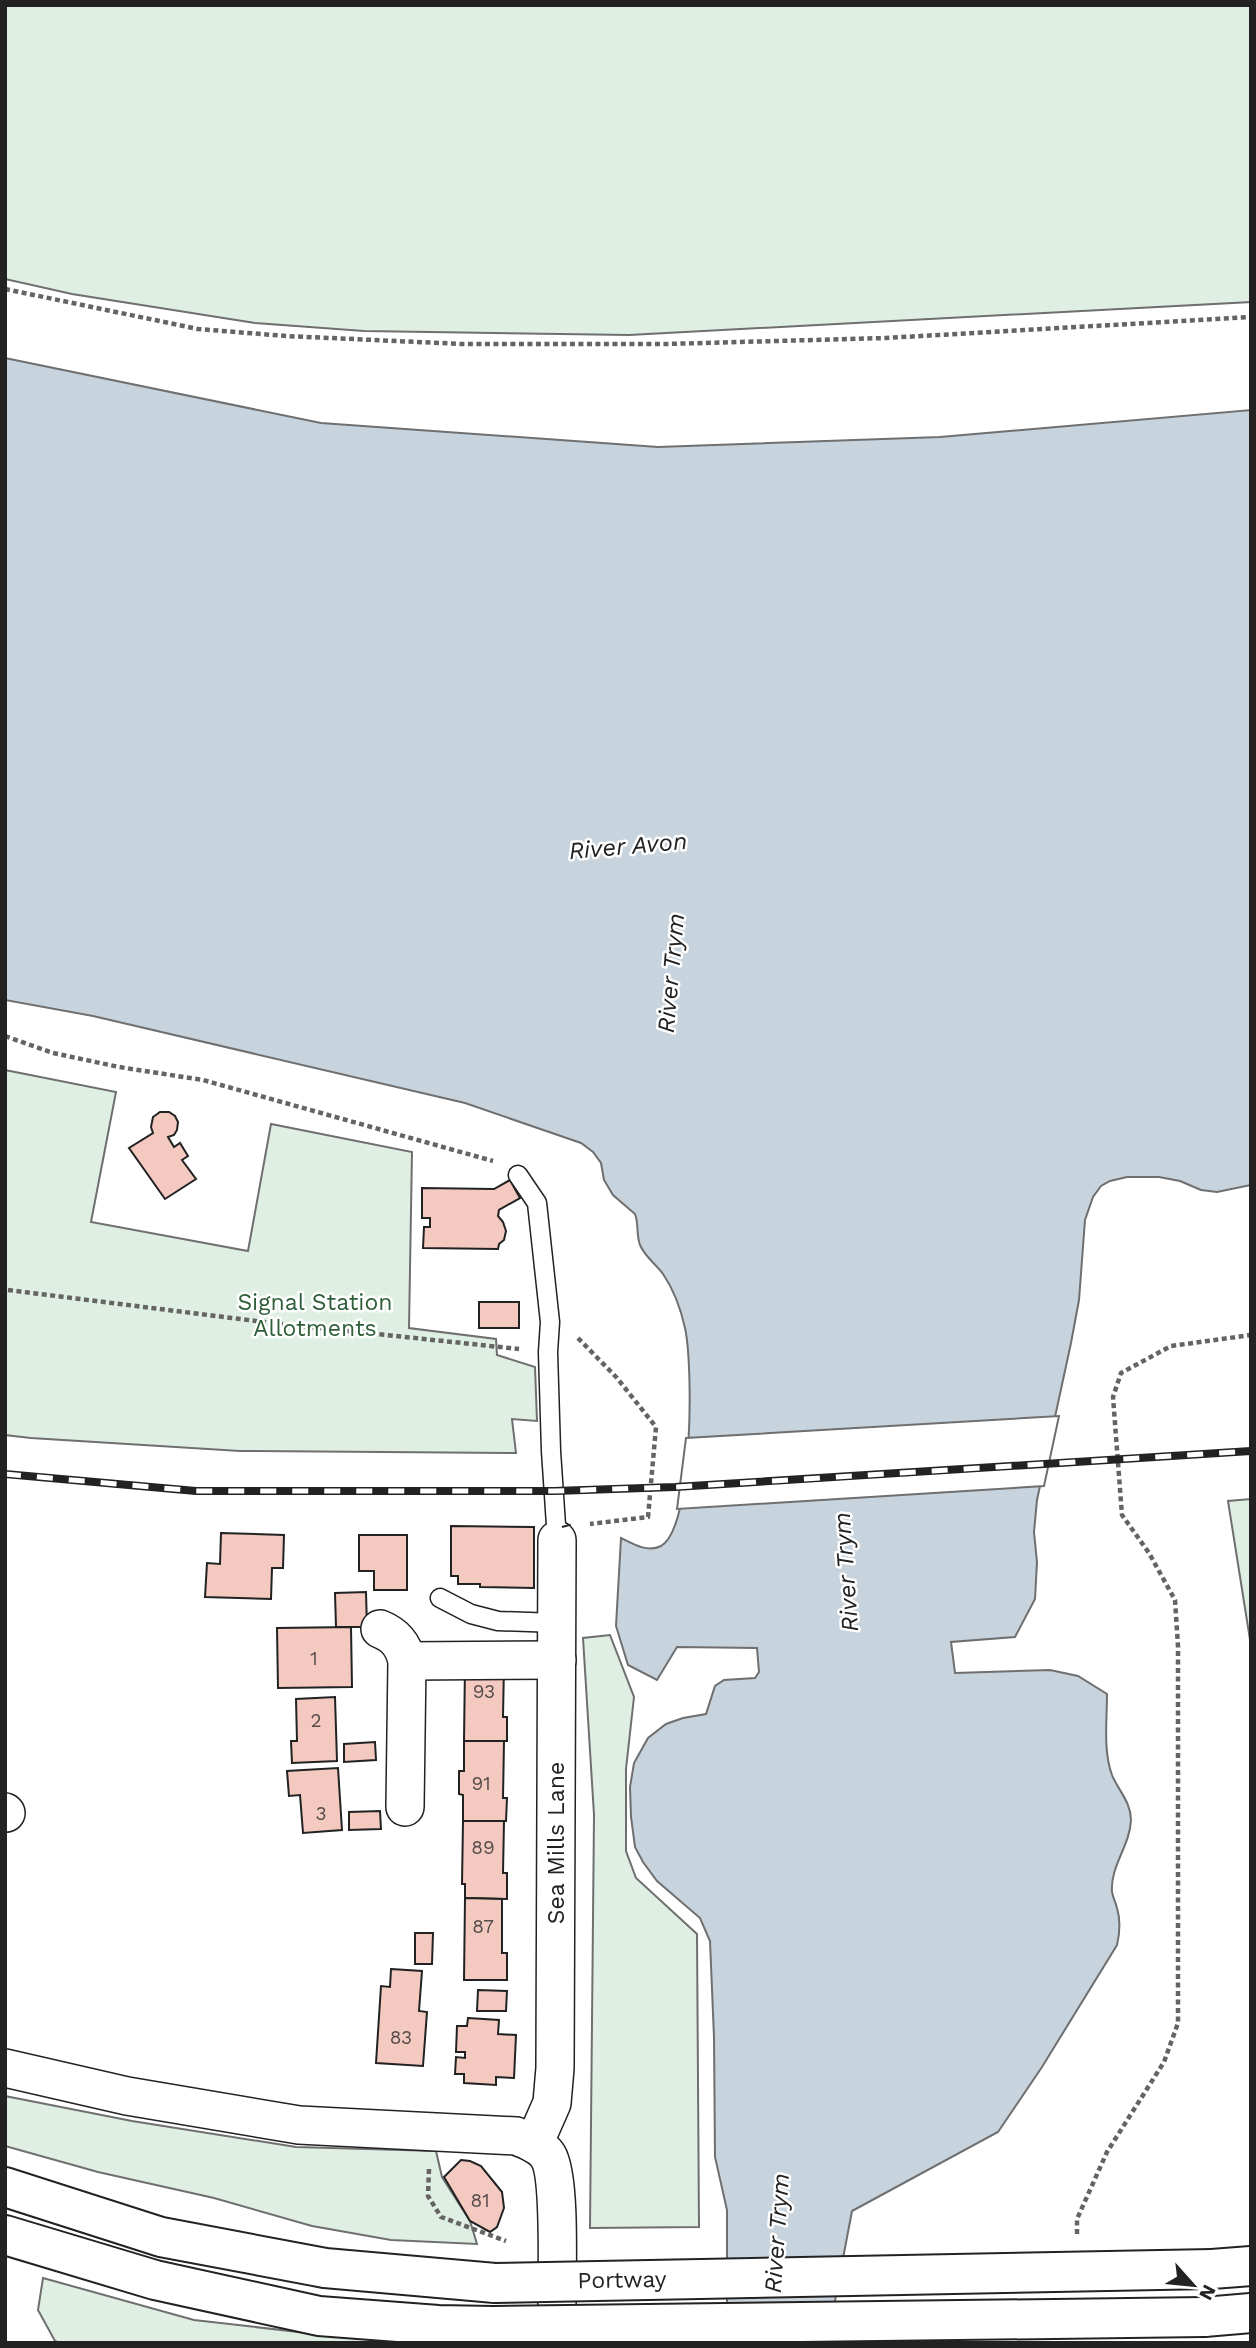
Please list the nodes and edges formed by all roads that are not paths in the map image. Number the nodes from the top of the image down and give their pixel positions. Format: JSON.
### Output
{"nodes":[{"id":1,"x":518,"y":1175,"type":"road end"},
{"id":2,"x":557,"y":1539,"type":"joint"},
{"id":3,"x":440,"y":1598,"type":"dead end"},
{"id":4,"x":557,"y":1623,"type":"junction"},
{"id":5,"x":380,"y":1629,"type":"dead end"},
{"id":6,"x":557,"y":1660,"type":"junction"},
{"id":7,"x":407,"y":1661,"type":"junction"},
{"id":8,"x":405,"y":1807,"type":"dead end"},
{"id":9,"x":5,"y":2068,"type":"edge"},
{"id":10,"x":534,"y":2144,"type":"junction"},
{"id":11,"x":5,"y":2187,"type":"edge"},
{"id":12,"x":5,"y":2235,"type":"edge"},
{"id":13,"x":1251,"y":2266,"type":"edge"},
{"id":14,"x":1251,"y":2314,"type":"edge"},
{"id":15,"x":562,"y":2343,"type":"edge"}],
"edges":[{"from":1,"to":2,"type":"lane"},
{"from":2,"to":4,"type":"street","name":"Sea Mills Lane"},
{"from":3,"to":4,"type":"lane"},
{"from":4,"to":6,"type":"street","name":"Sea Mills Lane"},
{"from":5,"to":7,"type":"street"},
{"from":6,"to":7,"type":"street"},
{"from":6,"to":10,"type":"street","name":"Sea Mills Lane"},
{"from":7,"to":8,"type":"street"},
{"from":9,"to":10,"type":"street"},
{"from":10,"to":15,"type":"street"},
{"from":11,"to":13,"type":"highway","name":"Portway","bridge":true},
{"from":12,"to":14,"type":"highway","name":"Portway","bridge":true}]}
